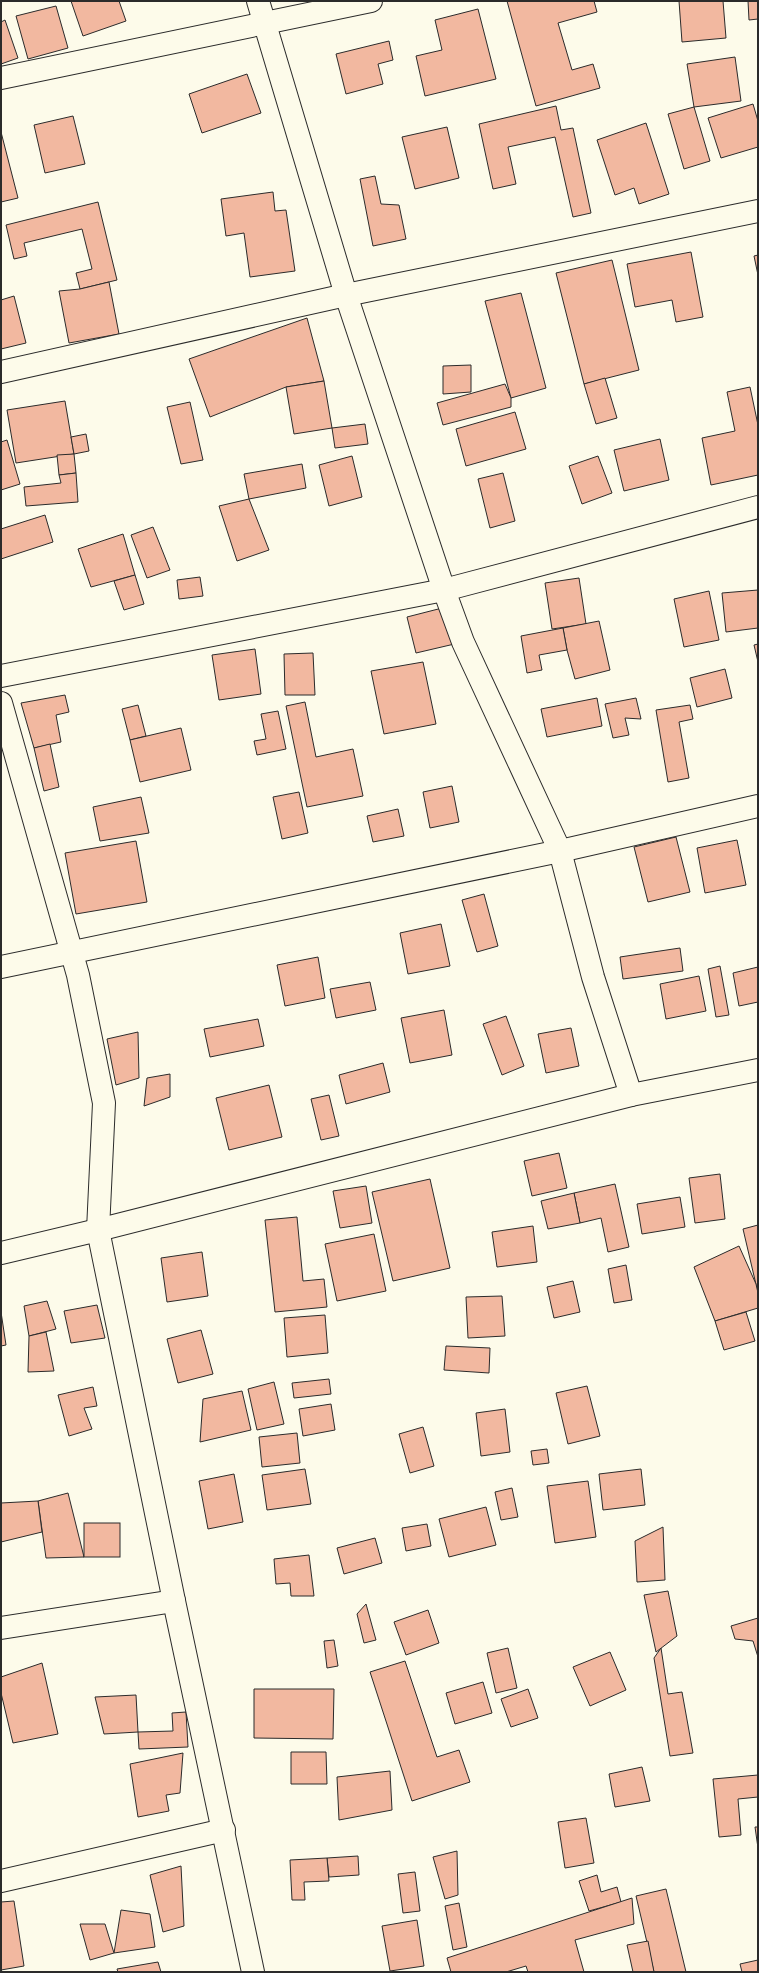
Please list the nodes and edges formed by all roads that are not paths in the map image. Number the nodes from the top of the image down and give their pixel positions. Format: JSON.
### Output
{"nodes":[{"id":1,"x":258,"y":1,"type":"edge"},
{"id":2,"x":371,"y":1,"type":"edge"},
{"id":3,"x":264,"y":24,"type":"junction"},
{"id":4,"x":1,"y":78,"type":"edge"},
{"id":5,"x":758,"y":211,"type":"edge"},
{"id":6,"x":346,"y":295,"type":"junction"},
{"id":7,"x":1,"y":372,"type":"edge"},
{"id":8,"x":758,"y":507,"type":"edge"},
{"id":9,"x":444,"y":590,"type":"junction"},
{"id":10,"x":1,"y":676,"type":"edge"},
{"id":11,"x":1,"y":702,"type":"edge"},
{"id":12,"x":758,"y":806,"type":"edge"},
{"id":13,"x":560,"y":851,"type":"junction"},
{"id":14,"x":70,"y":952,"type":"junction"},
{"id":15,"x":1,"y":967,"type":"edge"},
{"id":16,"x":758,"y":1070,"type":"edge"},
{"id":17,"x":631,"y":1095,"type":"junction"},
{"id":18,"x":98,"y":1230,"type":"junction"},
{"id":19,"x":1,"y":1253,"type":"edge"},
{"id":20,"x":174,"y":1601,"type":"junction"},
{"id":21,"x":1,"y":1628,"type":"edge"},
{"id":22,"x":224,"y":1830,"type":"junction"},
{"id":23,"x":1,"y":1881,"type":"edge"},
{"id":24,"x":253,"y":1972,"type":"edge"}],
"edges":[{"from":1,"to":3,"type":"street"},
{"from":2,"to":3,"type":"street"},
{"from":3,"to":4,"type":"street"},
{"from":3,"to":6,"type":"street"},
{"from":5,"to":6,"type":"street"},
{"from":6,"to":7,"type":"street"},
{"from":6,"to":9,"type":"street"},
{"from":8,"to":9,"type":"street"},
{"from":9,"to":10,"type":"street"},
{"from":9,"to":13,"type":"street"},
{"from":11,"to":14,"type":"street"},
{"from":12,"to":13,"type":"street"},
{"from":13,"to":14,"type":"street"},
{"from":13,"to":17,"type":"street"},
{"from":14,"to":15,"type":"street"},
{"from":14,"to":18,"type":"street"},
{"from":16,"to":17,"type":"street"},
{"from":17,"to":18,"type":"street"},
{"from":18,"to":19,"type":"street"},
{"from":18,"to":20,"type":"street"},
{"from":20,"to":21,"type":"street"},
{"from":20,"to":22,"type":"street"},
{"from":22,"to":23,"type":"street"},
{"from":22,"to":24,"type":"street"}]}
